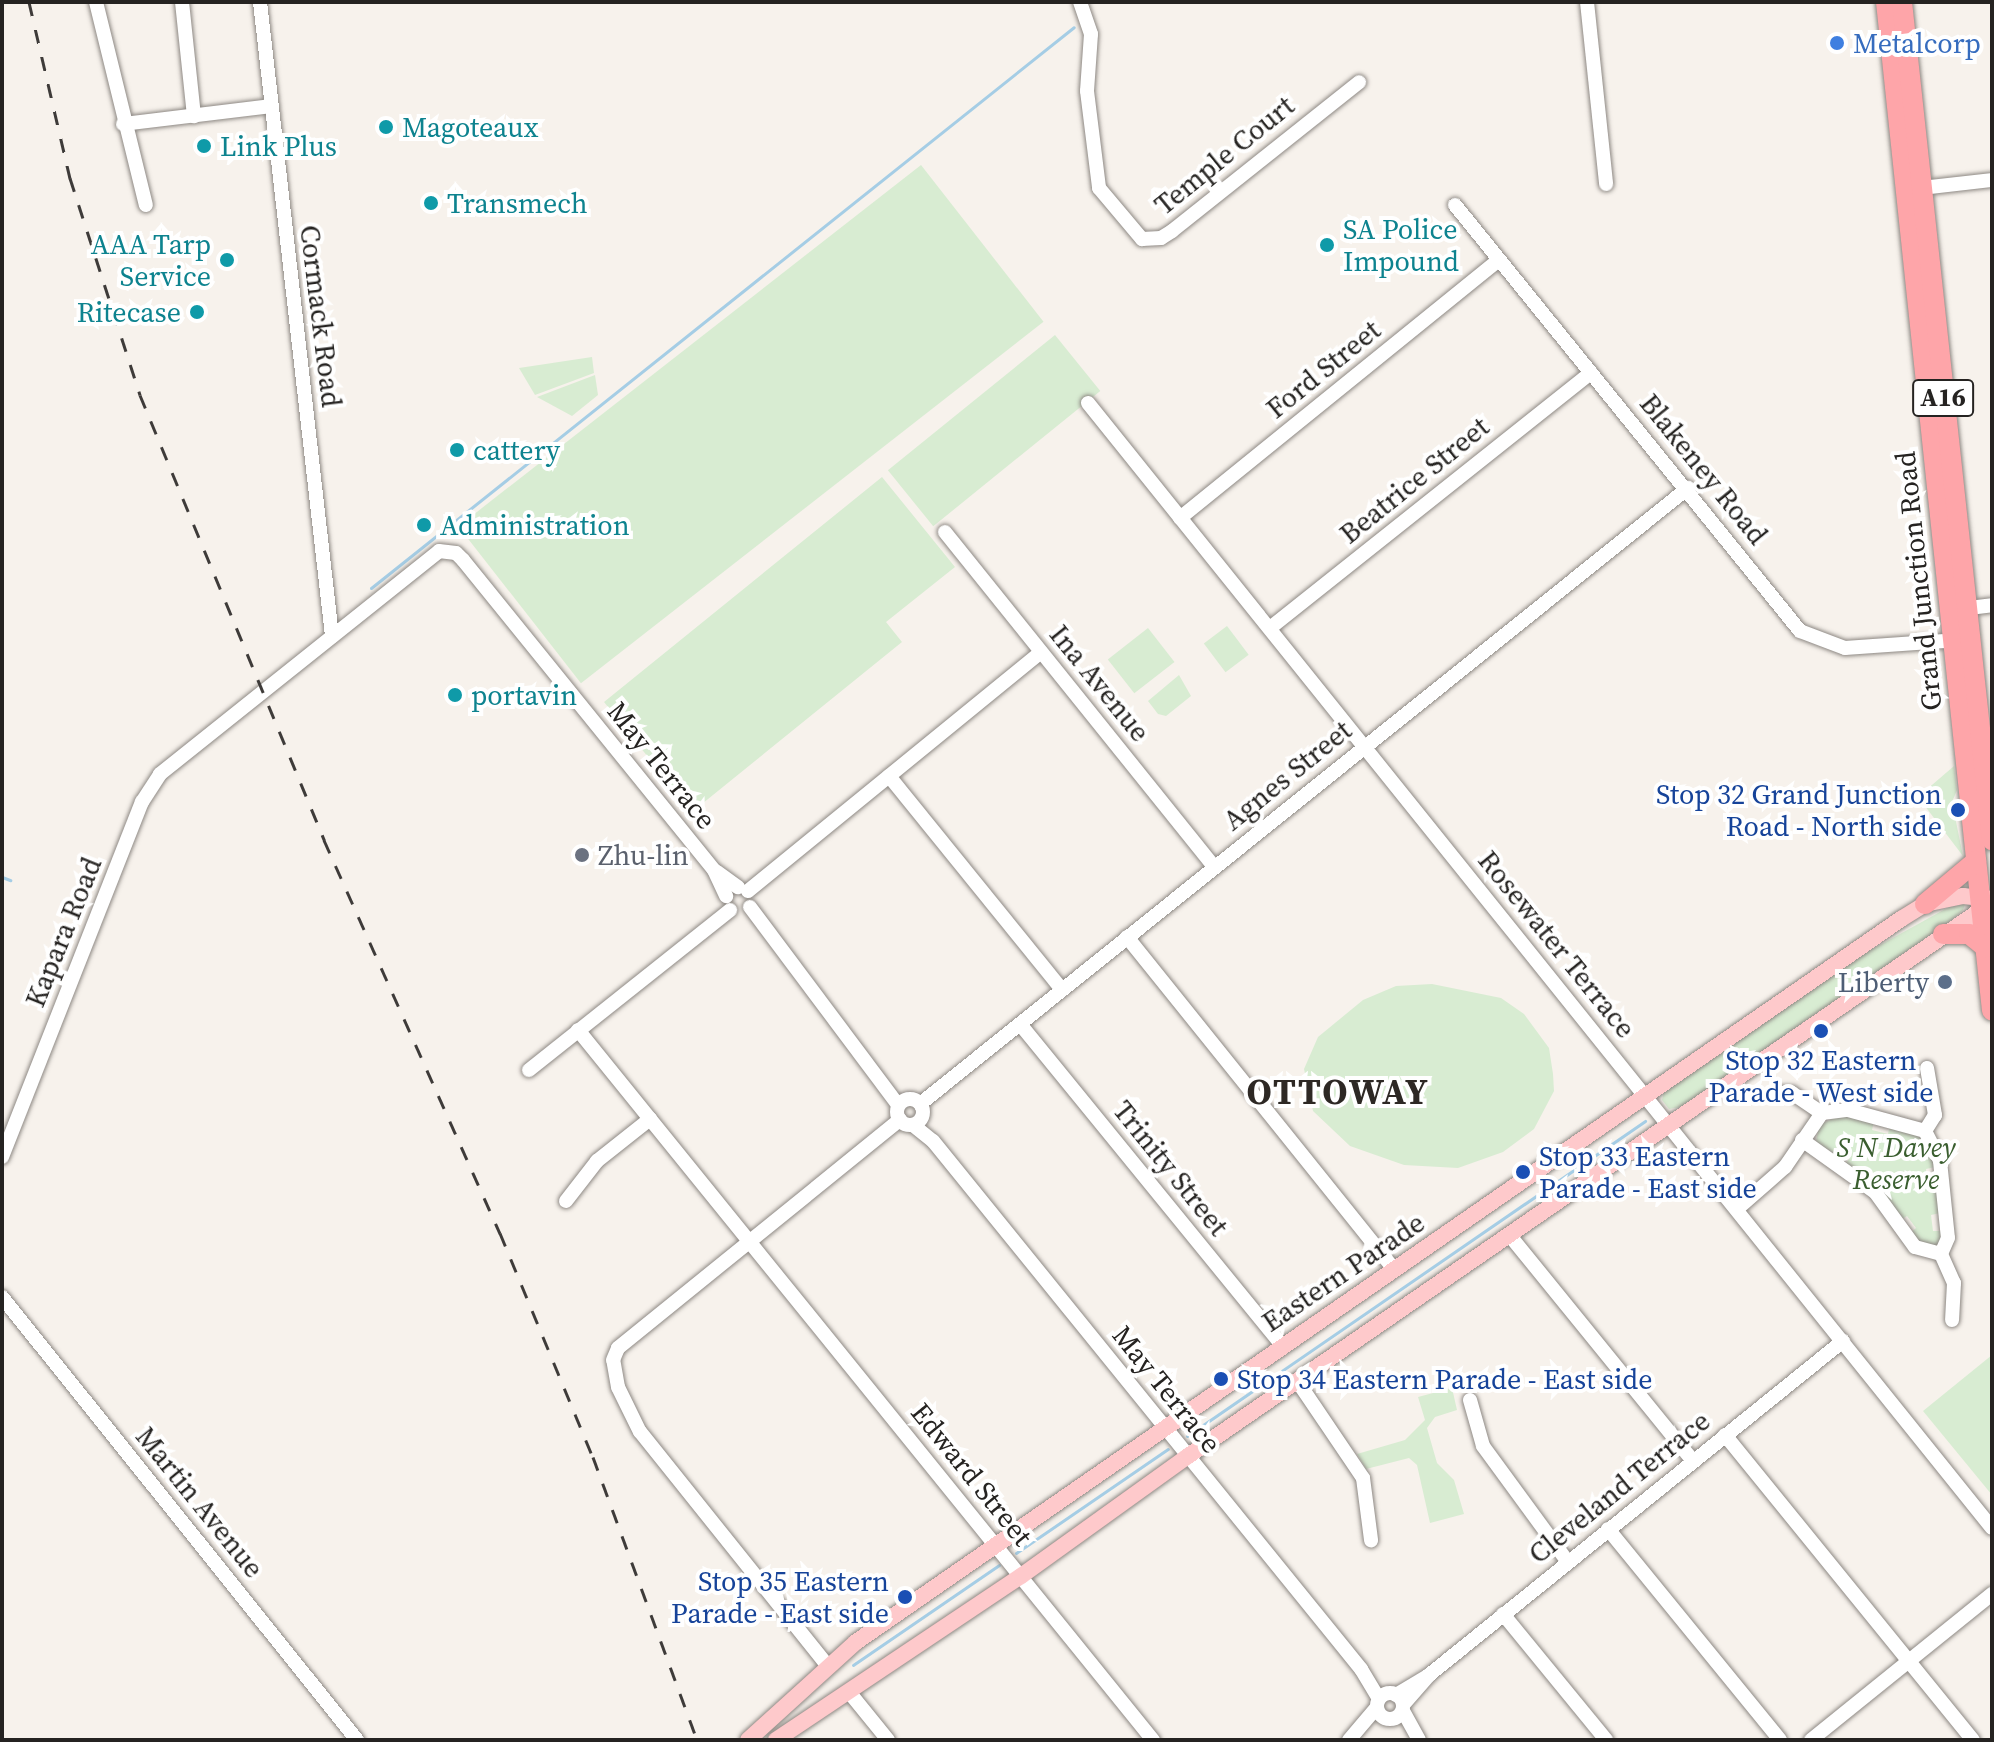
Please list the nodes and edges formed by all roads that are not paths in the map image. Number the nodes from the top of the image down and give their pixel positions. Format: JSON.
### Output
{"nodes":[{"id":1,"x":96,"y":2,"type":"edge"},
{"id":2,"x":182,"y":2,"type":"edge"},
{"id":3,"x":260,"y":2,"type":"edge"},
{"id":4,"x":1080,"y":2,"type":"edge"},
{"id":5,"x":1587,"y":2,"type":"edge"},
{"id":6,"x":1886,"y":2,"type":"edge"},
{"id":7,"x":1902,"y":2,"type":"edge"},
{"id":8,"x":1359,"y":82,"type":"dead end"},
{"id":9,"x":271,"y":106,"type":"junction"},
{"id":10,"x":194,"y":116,"type":"junction"},
{"id":11,"x":123,"y":124,"type":"junction"},
{"id":12,"x":1992,"y":180,"type":"edge"},
{"id":13,"x":1606,"y":184,"type":"dead end"},
{"id":14,"x":1910,"y":190,"type":"junction"},
{"id":15,"x":146,"y":205,"type":"dead end"},
{"id":16,"x":1455,"y":205,"type":"dead end"},
{"id":17,"x":1499,"y":260,"type":"junction"},
{"id":18,"x":1591,"y":373,"type":"junction"},
{"id":19,"x":1088,"y":403,"type":"dead end"},
{"id":20,"x":1688,"y":488,"type":"junction"},
{"id":21,"x":1180,"y":518,"type":"junction"},
{"id":22,"x":945,"y":532,"type":"dead end"},
{"id":23,"x":1992,"y":605,"type":"edge"},
{"id":24,"x":1958,"y":609,"type":"junction"},
{"id":25,"x":1270,"y":628,"type":"junction"},
{"id":26,"x":332,"y":636,"type":"junction"},
{"id":27,"x":1961,"y":640,"type":"junction"},
{"id":28,"x":1041,"y":652,"type":"junction"},
{"id":29,"x":1364,"y":746,"type":"junction"},
{"id":30,"x":1987,"y":747,"type":"edge"},
{"id":31,"x":889,"y":776,"type":"junction"},
{"id":32,"x":1992,"y":840,"type":"edge"},
{"id":33,"x":1976,"y":861,"type":"junction"},
{"id":34,"x":1214,"y":867,"type":"junction"},
{"id":35,"x":739,"y":901,"type":"junction"},
{"id":36,"x":1986,"y":902,"type":"edge"},
{"id":37,"x":1925,"y":904,"type":"junction"},
{"id":38,"x":1943,"y":934,"type":"junction"},
{"id":39,"x":1127,"y":937,"type":"junction"},
{"id":40,"x":1985,"y":947,"type":"junction"},
{"id":41,"x":1062,"y":990,"type":"junction"},
{"id":42,"x":1992,"y":1010,"type":"edge"},
{"id":43,"x":1020,"y":1024,"type":"junction"},
{"id":44,"x":578,"y":1030,"type":"junction"},
{"id":45,"x":1927,"y":1068,"type":"dead end"},
{"id":46,"x":529,"y":1070,"type":"dead end"},
{"id":47,"x":1779,"y":1093,"type":"dead end"},
{"id":48,"x":1645,"y":1095,"type":"junction"},
{"id":49,"x":910,"y":1112,"type":"junction"},
{"id":50,"x":1822,"y":1113,"type":"junction"},
{"id":51,"x":650,"y":1119,"type":"junction"},
{"id":52,"x":1669,"y":1125,"type":"junction"},
{"id":53,"x":1925,"y":1131,"type":"junction"},
{"id":54,"x":1802,"y":1140,"type":"junction"},
{"id":55,"x":2,"y":1157,"type":"edge"},
{"id":56,"x":566,"y":1201,"type":"dead end"},
{"id":57,"x":1737,"y":1209,"type":"junction"},
{"id":58,"x":1511,"y":1237,"type":"junction"},
{"id":59,"x":749,"y":1242,"type":"junction"},
{"id":60,"x":1941,"y":1254,"type":"junction"},
{"id":61,"x":1395,"y":1270,"type":"junction"},
{"id":62,"x":2,"y":1297,"type":"edge"},
{"id":63,"x":1952,"y":1320,"type":"dead end"},
{"id":64,"x":1843,"y":1341,"type":"junction"},
{"id":65,"x":1282,"y":1345,"type":"junction"},
{"id":66,"x":1298,"y":1382,"type":"junction"},
{"id":67,"x":1470,"y":1400,"type":"dead end"},
{"id":68,"x":1165,"y":1428,"type":"junction"},
{"id":69,"x":1725,"y":1435,"type":"junction"},
{"id":70,"x":1188,"y":1456,"type":"junction"},
{"id":71,"x":1693,"y":1461,"type":"junction"},
{"id":72,"x":1990,"y":1521,"type":"edge"},
{"id":73,"x":1608,"y":1529,"type":"junction"},
{"id":74,"x":1371,"y":1540,"type":"dead end"},
{"id":75,"x":996,"y":1545,"type":"junction"},
{"id":76,"x":1568,"y":1562,"type":"junction"},
{"id":77,"x":1021,"y":1576,"type":"junction"},
{"id":78,"x":1992,"y":1594,"type":"edge"},
{"id":79,"x":1503,"y":1614,"type":"junction"},
{"id":80,"x":1908,"y":1661,"type":"junction"},
{"id":81,"x":827,"y":1665,"type":"junction"},
{"id":82,"x":849,"y":1692,"type":"junction"},
{"id":83,"x":1390,"y":1706,"type":"junction"},
{"id":84,"x":815,"y":1714,"type":"junction"},
{"id":85,"x":773,"y":1719,"type":"junction"},
{"id":86,"x":357,"y":1740,"type":"edge"},
{"id":87,"x":748,"y":1740,"type":"edge"},
{"id":88,"x":776,"y":1740,"type":"edge"},
{"id":89,"x":888,"y":1740,"type":"edge"},
{"id":90,"x":1153,"y":1740,"type":"edge"},
{"id":91,"x":1349,"y":1740,"type":"edge"},
{"id":92,"x":1418,"y":1740,"type":"edge"},
{"id":93,"x":1606,"y":1740,"type":"edge"},
{"id":94,"x":1780,"y":1740,"type":"edge"},
{"id":95,"x":1811,"y":1740,"type":"edge"},
{"id":96,"x":1973,"y":1740,"type":"edge"}],
"edges":[{"from":1,"to":11,"type":"street"},
{"from":2,"to":10,"type":"street"},
{"from":3,"to":9,"type":"street","name":"Cormack Road"},
{"from":4,"to":8,"type":"street","name":"Temple Court"},
{"from":5,"to":13,"type":"street"},
{"from":6,"to":14,"type":"highway","name":"Grand Junction Road","number":"A16"},
{"from":7,"to":14,"type":"highway","name":"Grand Junction Road","number":"A16"},
{"from":9,"to":10,"type":"street"},
{"from":9,"to":26,"type":"street","name":"Cormack Road"},
{"from":10,"to":11,"type":"street"},
{"from":11,"to":15,"type":"street"},
{"from":12,"to":14,"type":"street"},
{"from":14,"to":24,"type":"highway","name":"Grand Junction Road","number":"A16"},
{"from":16,"to":17,"type":"street","name":"Blakeney Road"},
{"from":17,"to":18,"type":"street","name":"Blakeney Road"},
{"from":17,"to":21,"type":"street","name":"Ford Street"},
{"from":18,"to":20,"type":"street","name":"Blakeney Road"},
{"from":18,"to":25,"type":"street","name":"Beatrice Street"},
{"from":19,"to":21,"type":"street","name":"Rosewater Terrace"},
{"from":20,"to":27,"type":"street","name":"Blakeney Road"},
{"from":20,"to":29,"type":"street","name":"Agnes Street"},
{"from":21,"to":25,"type":"street","name":"Rosewater Terrace"},
{"from":22,"to":28,"type":"street","name":"Ina Avenue"},
{"from":23,"to":24,"type":"street"},
{"from":24,"to":27,"type":"highway","name":"Grand Junction Road","number":"A16"},
{"from":25,"to":29,"type":"street","name":"Rosewater Terrace"},
{"from":26,"to":35,"type":"street","name":"May Terrace"},
{"from":26,"to":55,"type":"street","name":"Kapara Road"},
{"from":27,"to":30,"type":"highway","name":"Grand Junction Road","number":"A16"},
{"from":27,"to":33,"type":"highway","name":"Grand Junction Road","number":"A16"},
{"from":28,"to":31,"type":"street"},
{"from":28,"to":34,"type":"street","name":"Ina Avenue"},
{"from":29,"to":34,"type":"street","name":"Agnes Street"},
{"from":29,"to":48,"type":"street","name":"Rosewater Terrace"},
{"from":30,"to":32,"type":"highway","name":"Grand Junction Road","number":"A16"},
{"from":31,"to":35,"type":"street"},
{"from":31,"to":41,"type":"street"},
{"from":33,"to":36,"type":"highway","name":"Grand Junction Road","number":"A16"},
{"from":33,"to":37,"type":"highway"},
{"from":34,"to":39,"type":"street","name":"Agnes Street"},
{"from":35,"to":44,"type":"street"},
{"from":35,"to":49,"type":"street","name":"May Terrace"},
{"from":36,"to":37,"type":"main road","name":"Eastern Parade"},
{"from":36,"to":38,"type":"main road"},
{"from":36,"to":40,"type":"highway","name":"Grand Junction Road","number":"A16"},
{"from":37,"to":48,"type":"main road","name":"Eastern Parade"},
{"from":38,"to":40,"type":"highway"},
{"from":38,"to":52,"type":"main road"},
{"from":39,"to":41,"type":"street","name":"Agnes Street"},
{"from":39,"to":61,"type":"street"},
{"from":40,"to":42,"type":"highway","name":"Grand Junction Road","number":"A16"},
{"from":41,"to":43,"type":"street","name":"Agnes Street"},
{"from":43,"to":49,"type":"street","name":"Agnes Street"},
{"from":43,"to":65,"type":"street","name":"Trinity Street"},
{"from":44,"to":46,"type":"street"},
{"from":44,"to":51,"type":"street","name":"Edward Street"},
{"from":45,"to":53,"type":"street"},
{"from":47,"to":50,"type":"street"},
{"from":48,"to":52,"type":"street","name":"Rosewater Terrace"},
{"from":48,"to":61,"type":"main road","name":"Eastern Parade"},
{"from":49,"to":59,"type":"street"},
{"from":49,"to":68,"type":"street","name":"May Terrace"},
{"from":50,"to":53,"type":"street"},
{"from":50,"to":54,"type":"street"},
{"from":51,"to":56,"type":"street"},
{"from":51,"to":59,"type":"street","name":"Edward Street"},
{"from":52,"to":57,"type":"street","name":"Rosewater Terrace"},
{"from":52,"to":58,"type":"main road"},
{"from":53,"to":60,"type":"street"},
{"from":54,"to":57,"type":"street"},
{"from":54,"to":60,"type":"street"},
{"from":57,"to":64,"type":"street","name":"Rosewater Terrace"},
{"from":58,"to":66,"type":"main road"},
{"from":58,"to":71,"type":"street"},
{"from":59,"to":75,"type":"street","name":"Edward Street"},
{"from":59,"to":81,"type":"street"},
{"from":60,"to":63,"type":"street"},
{"from":61,"to":65,"type":"main road","name":"Eastern Parade"},
{"from":62,"to":86,"type":"street","name":"Martin Avenue"},
{"from":64,"to":69,"type":"street","name":"Cleveland Terrace"},
{"from":64,"to":72,"type":"street","name":"Rosewater Terrace"},
{"from":65,"to":68,"type":"main road","name":"Eastern Parade"},
{"from":66,"to":70,"type":"main road"},
{"from":66,"to":74,"type":"street"},
{"from":67,"to":76,"type":"street"},
{"from":68,"to":70,"type":"street","name":"May Terrace"},
{"from":68,"to":75,"type":"main road","name":"Eastern Parade"},
{"from":69,"to":71,"type":"street","name":"Cleveland Terrace"},
{"from":69,"to":80,"type":"street"},
{"from":70,"to":77,"type":"main road"},
{"from":70,"to":83,"type":"street","name":"May Terrace"},
{"from":71,"to":73,"type":"street","name":"Cleveland Terrace"},
{"from":73,"to":76,"type":"street","name":"Cleveland Terrace"},
{"from":73,"to":94,"type":"street"},
{"from":75,"to":77,"type":"street","name":"Edward Street"},
{"from":75,"to":81,"type":"main road","name":"Eastern Parade"},
{"from":76,"to":79,"type":"street","name":"Cleveland Terrace"},
{"from":77,"to":82,"type":"main road"},
{"from":77,"to":90,"type":"street","name":"Edward Street"},
{"from":78,"to":80,"type":"street"},
{"from":79,"to":83,"type":"street","name":"Cleveland Terrace"},
{"from":79,"to":93,"type":"street"},
{"from":80,"to":95,"type":"street"},
{"from":80,"to":96,"type":"street"},
{"from":81,"to":85,"type":"main road","name":"Eastern Parade"},
{"from":82,"to":84,"type":"main road"},
{"from":82,"to":89,"type":"street"},
{"from":83,"to":91,"type":"street","name":"Cleveland Terrace"},
{"from":83,"to":92,"type":"street","name":"May Terrace"},
{"from":84,"to":85,"type":"main road"},
{"from":84,"to":88,"type":"main road"},
{"from":85,"to":87,"type":"main road","name":"Eastern Parade"}]}
